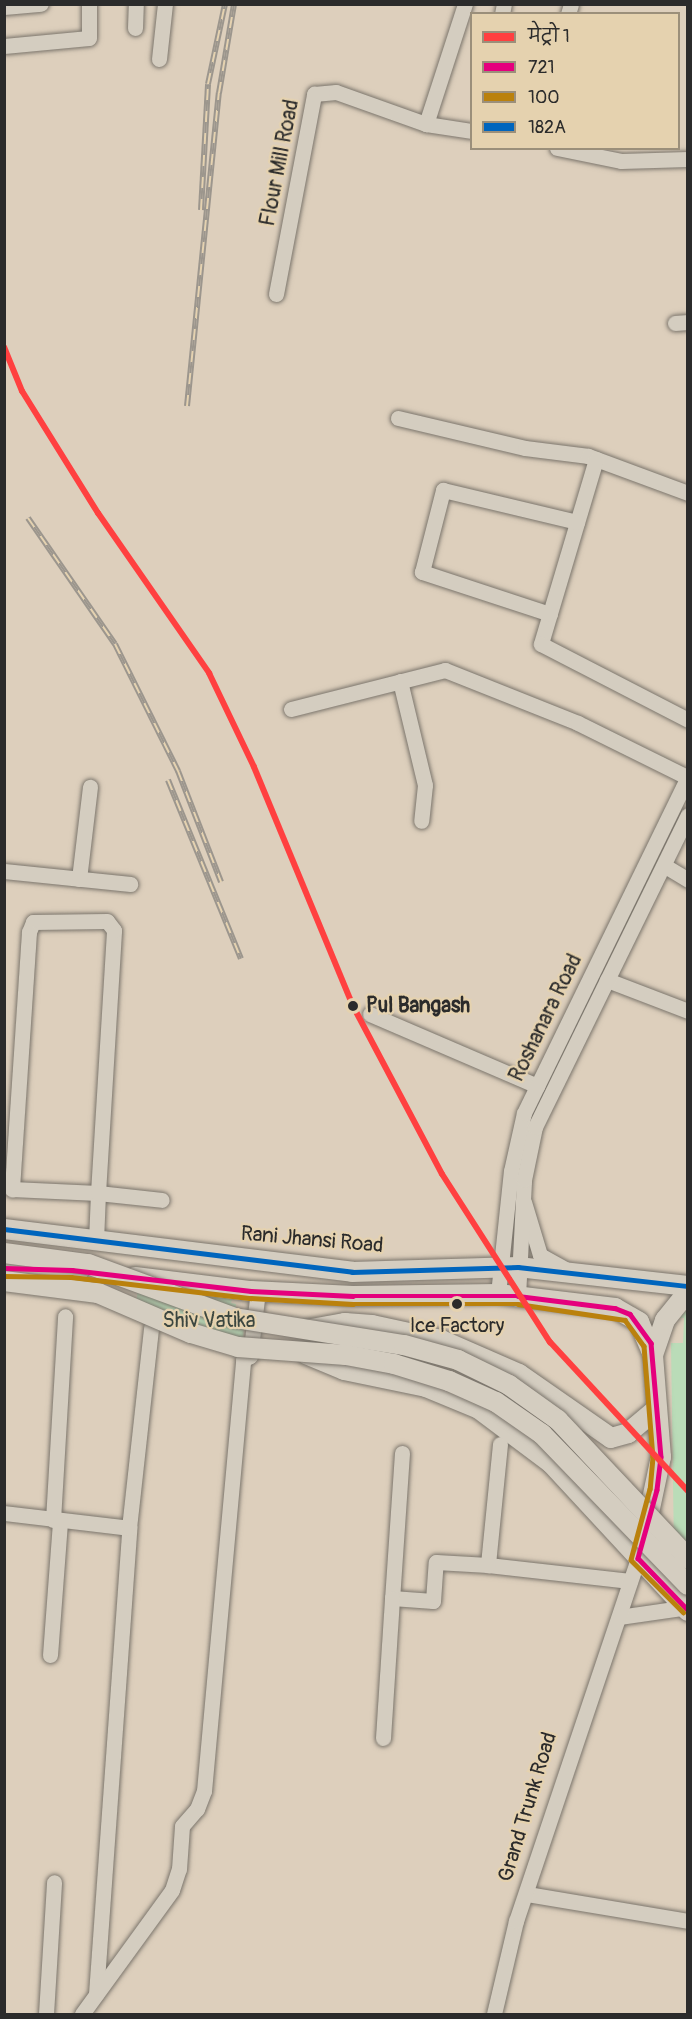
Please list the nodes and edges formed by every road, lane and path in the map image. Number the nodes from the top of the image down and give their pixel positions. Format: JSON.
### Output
{"nodes":[{"id":1,"x":41,"y":4,"type":"edge"},
{"id":2,"x":89,"y":4,"type":"edge"},
{"id":3,"x":136,"y":4,"type":"edge"},
{"id":4,"x":165,"y":4,"type":"edge"},
{"id":5,"x":465,"y":4,"type":"edge"},
{"id":6,"x":4,"y":7,"type":"edge"},
{"id":7,"x":135,"y":28,"type":"dead end"},
{"id":8,"x":4,"y":46,"type":"edge"},
{"id":9,"x":159,"y":59,"type":"dead end"},
{"id":10,"x":426,"y":124,"type":"junction"},
{"id":11,"x":470,"y":131,"type":"edge"},
{"id":12,"x":567,"y":150,"type":"edge"},
{"id":13,"x":687,"y":159,"type":"edge"},
{"id":14,"x":276,"y":294,"type":"dead end"},
{"id":15,"x":398,"y":418,"type":"dead end"},
{"id":16,"x":596,"y":459,"type":"junction"},
{"id":17,"x":687,"y":493,"type":"edge"},
{"id":18,"x":577,"y":522,"type":"junction"},
{"id":19,"x":550,"y":614,"type":"junction"},
{"id":20,"x":400,"y":681,"type":"junction"},
{"id":21,"x":291,"y":709,"type":"dead end"},
{"id":22,"x":687,"y":720,"type":"edge"},
{"id":23,"x":687,"y":777,"type":"edge"},
{"id":24,"x":90,"y":787,"type":"dead end"},
{"id":25,"x":687,"y":815,"type":"edge"},
{"id":26,"x":421,"y":821,"type":"dead end"},
{"id":27,"x":665,"y":867,"type":"junction"},
{"id":28,"x":4,"y":871,"type":"edge"},
{"id":29,"x":79,"y":879,"type":"junction"},
{"id":30,"x":687,"y":880,"type":"edge"},
{"id":31,"x":130,"y":884,"type":"dead end"},
{"id":32,"x":607,"y":980,"type":"junction"},
{"id":33,"x":687,"y":1011,"type":"edge"},
{"id":34,"x":370,"y":1014,"type":"dead end"},
{"id":35,"x":537,"y":1086,"type":"junction"},
{"id":36,"x":98,"y":1193,"type":"junction"},
{"id":37,"x":522,"y":1197,"type":"junction"},
{"id":38,"x":162,"y":1200,"type":"dead end"},
{"id":39,"x":4,"y":1229,"type":"edge"},
{"id":40,"x":96,"y":1241,"type":"junction"},
{"id":41,"x":4,"y":1253,"type":"edge"},
{"id":42,"x":509,"y":1266,"type":"junction"},
{"id":43,"x":4,"y":1268,"type":"edge"},
{"id":44,"x":567,"y":1270,"type":"junction"},
{"id":45,"x":4,"y":1281,"type":"edge"},
{"id":46,"x":687,"y":1286,"type":"edge"},
{"id":47,"x":263,"y":1291,"type":"junction"},
{"id":48,"x":687,"y":1292,"type":"edge"},
{"id":49,"x":498,"y":1294,"type":"junction"},
{"id":50,"x":518,"y":1296,"type":"junction"},
{"id":51,"x":65,"y":1316,"type":"dead end"},
{"id":52,"x":151,"y":1328,"type":"dead end"},
{"id":53,"x":311,"y":1329,"type":"junction"},
{"id":54,"x":300,"y":1352,"type":"junction"},
{"id":55,"x":653,"y":1355,"type":"junction"},
{"id":56,"x":655,"y":1410,"type":"junction"},
{"id":57,"x":500,"y":1444,"type":"dead end"},
{"id":58,"x":402,"y":1453,"type":"dead end"},
{"id":59,"x":4,"y":1513,"type":"edge"},
{"id":60,"x":56,"y":1521,"type":"junction"},
{"id":61,"x":129,"y":1528,"type":"junction"},
{"id":62,"x":638,"y":1558,"type":"junction"},
{"id":63,"x":687,"y":1558,"type":"edge"},
{"id":64,"x":488,"y":1565,"type":"junction"},
{"id":65,"x":630,"y":1581,"type":"junction"},
{"id":66,"x":687,"y":1584,"type":"edge"},
{"id":67,"x":392,"y":1598,"type":"junction"},
{"id":68,"x":687,"y":1609,"type":"edge"},
{"id":69,"x":619,"y":1617,"type":"junction"},
{"id":70,"x":50,"y":1655,"type":"dead end"},
{"id":71,"x":383,"y":1738,"type":"dead end"},
{"id":72,"x":54,"y":1882,"type":"dead end"},
{"id":73,"x":527,"y":1894,"type":"junction"},
{"id":74,"x":687,"y":1921,"type":"edge"},
{"id":75,"x":96,"y":1994,"type":"junction"},
{"id":76,"x":46,"y":2014,"type":"edge"},
{"id":77,"x":82,"y":2014,"type":"edge"},
{"id":78,"x":494,"y":2014,"type":"edge"}],
"edges":[{"from":1,"to":6,"type":"street"},
{"from":2,"to":8,"type":"street"},
{"from":3,"to":7,"type":"street"},
{"from":4,"to":9,"type":"street"},
{"from":5,"to":10,"type":"street"},
{"from":10,"to":11,"type":"street","name":"Flour Mill Road"},
{"from":10,"to":14,"type":"street","name":"Flour Mill Road"},
{"from":12,"to":13,"type":"street"},
{"from":15,"to":16,"type":"street"},
{"from":16,"to":17,"type":"street"},
{"from":16,"to":18,"type":"street"},
{"from":18,"to":19,"type":"street"},
{"from":18,"to":19,"type":"street"},
{"from":19,"to":22,"type":"street"},
{"from":20,"to":21,"type":"street"},
{"from":20,"to":23,"type":"street"},
{"from":20,"to":26,"type":"street"},
{"from":23,"to":35,"type":"street","name":"Roshanara Road"},
{"from":24,"to":29,"type":"street"},
{"from":25,"to":27,"type":"street","name":"Roshanara Road"},
{"from":27,"to":30,"type":"street"},
{"from":27,"to":32,"type":"street","name":"Roshanara Road"},
{"from":28,"to":29,"type":"street"},
{"from":29,"to":31,"type":"street"},
{"from":32,"to":33,"type":"street"},
{"from":32,"to":37,"type":"street","name":"Roshanara Road"},
{"from":34,"to":35,"type":"street"},
{"from":35,"to":42,"type":"street","name":"Roshanara Road"},
{"from":36,"to":36,"type":"street"},
{"from":36,"to":38,"type":"street"},
{"from":36,"to":40,"type":"street"},
{"from":37,"to":42,"type":"street","name":"Roshanara Road"},
{"from":37,"to":44,"type":"street"},
{"from":39,"to":40,"type":"main road","name":"Rani Jhansi Road"},
{"from":40,"to":42,"type":"main road","name":"Rani Jhansi Road"},
{"from":41,"to":53,"type":"main road","bridge":true},
{"from":42,"to":44,"type":"main road","name":"Rani Jhansi Road"},
{"from":42,"to":49,"type":"street","name":"Roshanara Road"},
{"from":42,"to":50,"type":"street","name":"Roshanara Road"},
{"from":43,"to":47,"type":"main road"},
{"from":44,"to":46,"type":"main road","name":"Rani Jhansi Road"},
{"from":45,"to":54,"type":"main road","bridge":true},
{"from":47,"to":49,"type":"main road"},
{"from":47,"to":75,"type":"street"},
{"from":48,"to":55,"type":"main road","name":"Grand Trunk Road"},
{"from":49,"to":50,"type":"main road"},
{"from":50,"to":55,"type":"main road"},
{"from":51,"to":60,"type":"street"},
{"from":52,"to":61,"type":"street"},
{"from":53,"to":56,"type":"main road"},
{"from":53,"to":63,"type":"main road","bridge":true},
{"from":54,"to":62,"type":"main road"},
{"from":54,"to":66,"type":"main road","bridge":true},
{"from":55,"to":56,"type":"main road","name":"Grand Trunk Road"},
{"from":56,"to":62,"type":"main road","name":"Grand Trunk Road"},
{"from":57,"to":64,"type":"street"},
{"from":58,"to":67,"type":"street"},
{"from":59,"to":60,"type":"street"},
{"from":60,"to":61,"type":"street"},
{"from":60,"to":70,"type":"street"},
{"from":61,"to":75,"type":"street"},
{"from":62,"to":65,"type":"street","name":"Grand Trunk Road"},
{"from":62,"to":68,"type":"main road"},
{"from":64,"to":65,"type":"street"},
{"from":64,"to":67,"type":"street"},
{"from":65,"to":69,"type":"street","name":"Grand Trunk Road"},
{"from":67,"to":71,"type":"street"},
{"from":68,"to":69,"type":"street"},
{"from":69,"to":73,"type":"street","name":"Grand Trunk Road"},
{"from":72,"to":76,"type":"street"},
{"from":73,"to":74,"type":"street"},
{"from":73,"to":78,"type":"street","name":"Grand Trunk Road"},
{"from":75,"to":77,"type":"street"}]}
